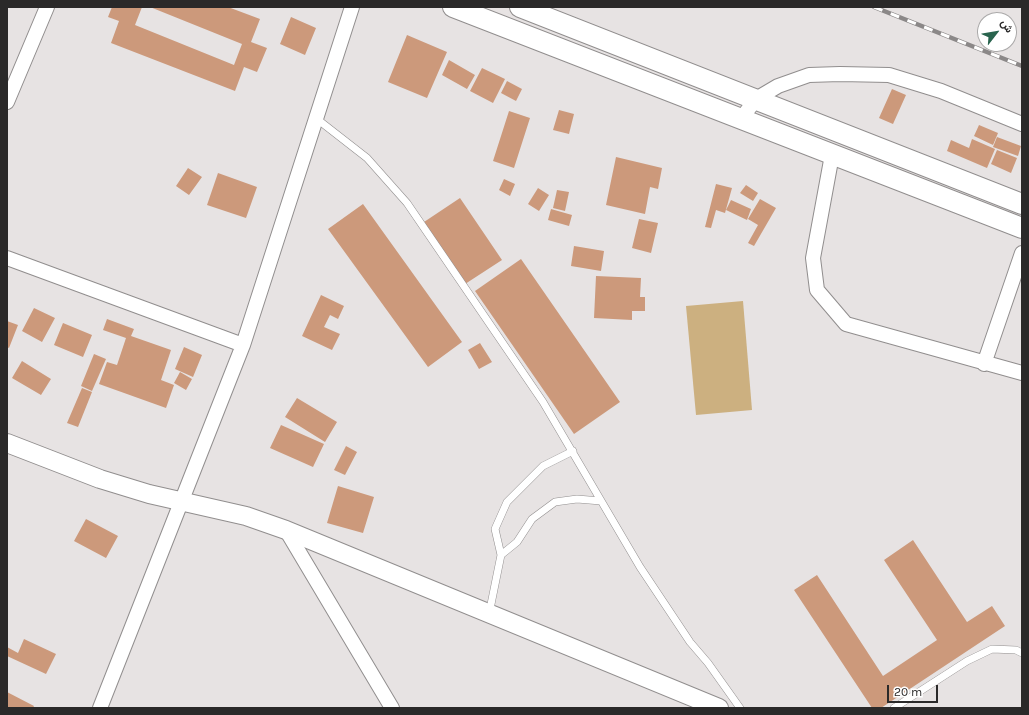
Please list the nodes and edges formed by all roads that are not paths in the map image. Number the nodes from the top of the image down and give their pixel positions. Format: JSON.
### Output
{"nodes":[{"id":1,"x":47,"y":7,"type":"edge"},
{"id":2,"x":352,"y":7,"type":"edge"},
{"id":3,"x":453,"y":7,"type":"edge"},
{"id":4,"x":520,"y":7,"type":"edge"},
{"id":5,"x":756,"y":99,"type":"junction"},
{"id":6,"x":7,"y":102,"type":"edge"},
{"id":7,"x":317,"y":119,"type":"junction"},
{"id":8,"x":741,"y":119,"type":"junction"},
{"id":9,"x":1022,"y":124,"type":"edge"},
{"id":10,"x":832,"y":155,"type":"junction"},
{"id":11,"x":1022,"y":204,"type":"edge"},
{"id":12,"x":1022,"y":228,"type":"edge"},
{"id":13,"x":1022,"y":252,"type":"edge"},
{"id":14,"x":7,"y":258,"type":"edge"},
{"id":15,"x":243,"y":345,"type":"junction"},
{"id":16,"x":984,"y":364,"type":"junction"},
{"id":17,"x":1022,"y":373,"type":"edge"},
{"id":18,"x":7,"y":444,"type":"edge"},
{"id":19,"x":573,"y":451,"type":"junction"},
{"id":20,"x":601,"y":501,"type":"junction"},
{"id":21,"x":180,"y":503,"type":"junction"},
{"id":22,"x":286,"y":530,"type":"junction"},
{"id":23,"x":501,"y":554,"type":"junction"},
{"id":24,"x":489,"y":614,"type":"junction"},
{"id":25,"x":1022,"y":653,"type":"edge"},
{"id":26,"x":100,"y":708,"type":"edge"},
{"id":27,"x":392,"y":708,"type":"edge"},
{"id":28,"x":719,"y":708,"type":"edge"},
{"id":29,"x":740,"y":708,"type":"edge"},
{"id":30,"x":894,"y":708,"type":"edge"}],
"edges":[{"from":1,"to":6,"type":"street"},
{"from":2,"to":7,"type":"street"},
{"from":3,"to":8,"type":"main road"},
{"from":4,"to":5,"type":"main road"},
{"from":5,"to":8,"type":"street"},
{"from":5,"to":9,"type":"street"},
{"from":5,"to":11,"type":"main road"},
{"from":7,"to":15,"type":"street"},
{"from":7,"to":19,"type":"lane"},
{"from":8,"to":10,"type":"main road"},
{"from":10,"to":12,"type":"main road"},
{"from":10,"to":16,"type":"street"},
{"from":13,"to":16,"type":"street"},
{"from":14,"to":15,"type":"street"},
{"from":15,"to":21,"type":"street"},
{"from":16,"to":17,"type":"street"},
{"from":18,"to":21,"type":"street"},
{"from":19,"to":20,"type":"lane"},
{"from":19,"to":23,"type":"lane"},
{"from":20,"to":23,"type":"lane"},
{"from":20,"to":29,"type":"lane"},
{"from":21,"to":22,"type":"street"},
{"from":21,"to":26,"type":"street"},
{"from":22,"to":24,"type":"street"},
{"from":22,"to":27,"type":"street"},
{"from":23,"to":24,"type":"lane"},
{"from":24,"to":28,"type":"street"},
{"from":25,"to":30,"type":"lane"}]}
